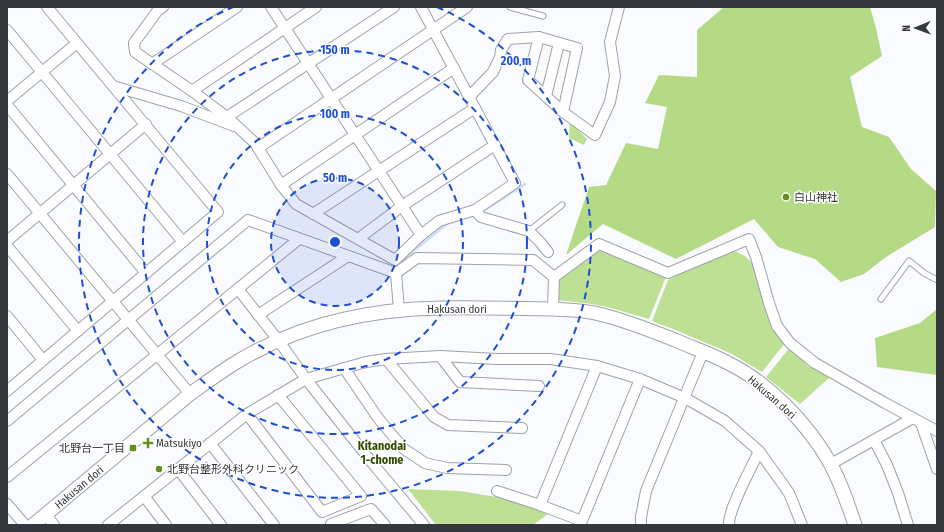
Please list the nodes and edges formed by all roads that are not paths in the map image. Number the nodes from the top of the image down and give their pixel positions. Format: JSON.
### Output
{"nodes":[{"id":1,"x":47,"y":7,"type":"edge"},
{"id":2,"x":237,"y":7,"type":"edge"},
{"id":3,"x":271,"y":7,"type":"edge"},
{"id":4,"x":316,"y":7,"type":"edge"},
{"id":5,"x":394,"y":7,"type":"edge"},
{"id":6,"x":421,"y":7,"type":"edge"},
{"id":7,"x":467,"y":7,"type":"edge"},
{"id":8,"x":510,"y":7,"type":"edge"},
{"id":9,"x":619,"y":7,"type":"edge"},
{"id":10,"x":159,"y":8,"type":"edge"},
{"id":11,"x":543,"y":16,"type":"dead end"},
{"id":12,"x":285,"y":28,"type":"junction"},
{"id":13,"x":7,"y":30,"type":"edge"},
{"id":14,"x":434,"y":30,"type":"junction"},
{"id":15,"x":539,"y":37,"type":"junction"},
{"id":16,"x":77,"y":43,"type":"junction"},
{"id":17,"x":559,"y":43,"type":"junction"},
{"id":18,"x":152,"y":64,"type":"junction"},
{"id":19,"x":308,"y":64,"type":"junction"},
{"id":20,"x":454,"y":68,"type":"junction"},
{"id":21,"x":42,"y":72,"type":"junction"},
{"id":22,"x":113,"y":86,"type":"junction"},
{"id":23,"x":192,"y":91,"type":"junction"},
{"id":24,"x":546,"y":96,"type":"junction"},
{"id":25,"x":469,"y":97,"type":"junction"},
{"id":26,"x":332,"y":99,"type":"junction"},
{"id":27,"x":7,"y":101,"type":"edge"},
{"id":28,"x":7,"y":105,"type":"edge"},
{"id":29,"x":475,"y":108,"type":"junction"},
{"id":30,"x":562,"y":112,"type":"junction"},
{"id":31,"x":227,"y":117,"type":"junction"},
{"id":32,"x":146,"y":124,"type":"junction"},
{"id":33,"x":238,"y":127,"type":"junction"},
{"id":34,"x":355,"y":135,"type":"junction"},
{"id":35,"x":495,"y":145,"type":"junction"},
{"id":36,"x":258,"y":148,"type":"junction"},
{"id":37,"x":110,"y":154,"type":"junction"},
{"id":38,"x":379,"y":171,"type":"junction"},
{"id":39,"x":7,"y":174,"type":"edge"},
{"id":40,"x":74,"y":185,"type":"junction"},
{"id":41,"x":281,"y":185,"type":"junction"},
{"id":42,"x":562,"y":205,"type":"dead end"},
{"id":43,"x":402,"y":206,"type":"junction"},
{"id":44,"x":475,"y":210,"type":"junction"},
{"id":45,"x":40,"y":214,"type":"junction"},
{"id":46,"x":313,"y":214,"type":"junction"},
{"id":47,"x":529,"y":231,"type":"junction"},
{"id":48,"x":421,"y":234,"type":"junction"},
{"id":49,"x":300,"y":239,"type":"junction"},
{"id":50,"x":358,"y":239,"type":"junction"},
{"id":51,"x":7,"y":241,"type":"edge"},
{"id":52,"x":183,"y":242,"type":"junction"},
{"id":53,"x":7,"y":246,"type":"edge"},
{"id":54,"x":548,"y":252,"type":"dead end"},
{"id":55,"x":348,"y":256,"type":"junction"},
{"id":56,"x":146,"y":273,"type":"junction"},
{"id":57,"x":396,"y":273,"type":"junction"},
{"id":58,"x":554,"y":277,"type":"junction"},
{"id":59,"x":937,"y":280,"type":"edge"},
{"id":60,"x":238,"y":289,"type":"junction"},
{"id":61,"x":881,"y":299,"type":"dead end"},
{"id":62,"x":113,"y":301,"type":"junction"},
{"id":63,"x":553,"y":309,"type":"junction"},
{"id":64,"x":398,"y":310,"type":"junction"},
{"id":65,"x":258,"y":315,"type":"junction"},
{"id":66,"x":7,"y":316,"type":"edge"},
{"id":67,"x":129,"y":320,"type":"junction"},
{"id":68,"x":78,"y":331,"type":"junction"},
{"id":69,"x":278,"y":340,"type":"junction"},
{"id":70,"x":703,"y":352,"type":"junction"},
{"id":71,"x":157,"y":354,"type":"junction"},
{"id":72,"x":440,"y":356,"type":"junction"},
{"id":73,"x":386,"y":358,"type":"junction"},
{"id":74,"x":43,"y":360,"type":"junction"},
{"id":75,"x":597,"y":366,"type":"junction"},
{"id":76,"x":344,"y":368,"type":"junction"},
{"id":77,"x":306,"y":379,"type":"junction"},
{"id":78,"x":640,"y":379,"type":"junction"},
{"id":79,"x":539,"y":386,"type":"dead end"},
{"id":80,"x":7,"y":391,"type":"edge"},
{"id":81,"x":190,"y":394,"type":"junction"},
{"id":82,"x":278,"y":395,"type":"junction"},
{"id":83,"x":685,"y":398,"type":"junction"},
{"id":84,"x":247,"y":414,"type":"junction"},
{"id":85,"x":917,"y":420,"type":"junction"},
{"id":86,"x":7,"y":421,"type":"edge"},
{"id":87,"x":522,"y":428,"type":"dead end"},
{"id":88,"x":937,"y":431,"type":"edge"},
{"id":89,"x":874,"y":440,"type":"junction"},
{"id":90,"x":210,"y":443,"type":"junction"},
{"id":91,"x":759,"y":451,"type":"junction"},
{"id":92,"x":831,"y":464,"type":"junction"},
{"id":93,"x":178,"y":469,"type":"junction"},
{"id":94,"x":937,"y":469,"type":"edge"},
{"id":95,"x":506,"y":470,"type":"dead end"},
{"id":96,"x":7,"y":477,"type":"edge"},
{"id":97,"x":497,"y":491,"type":"dead end"},
{"id":98,"x":144,"y":496,"type":"junction"},
{"id":99,"x":7,"y":504,"type":"edge"},
{"id":100,"x":540,"y":505,"type":"junction"},
{"id":101,"x":45,"y":514,"type":"junction"},
{"id":102,"x":110,"y":524,"type":"edge"},
{"id":103,"x":25,"y":525,"type":"edge"},
{"id":104,"x":32,"y":525,"type":"edge"},
{"id":105,"x":54,"y":525,"type":"edge"},
{"id":106,"x":166,"y":525,"type":"edge"},
{"id":107,"x":221,"y":525,"type":"edge"},
{"id":108,"x":274,"y":525,"type":"edge"},
{"id":109,"x":332,"y":525,"type":"edge"},
{"id":110,"x":384,"y":525,"type":"edge"},
{"id":111,"x":424,"y":525,"type":"edge"},
{"id":112,"x":641,"y":525,"type":"edge"},
{"id":113,"x":729,"y":525,"type":"edge"},
{"id":114,"x":802,"y":525,"type":"edge"},
{"id":115,"x":855,"y":525,"type":"edge"},
{"id":116,"x":908,"y":525,"type":"edge"}],
"edges":[{"from":1,"to":16,"type":"street"},
{"from":2,"to":18,"type":"street"},
{"from":3,"to":12,"type":"street"},
{"from":4,"to":12,"type":"street"},
{"from":5,"to":19,"type":"street"},
{"from":6,"to":14,"type":"street"},
{"from":7,"to":14,"type":"street"},
{"from":8,"to":11,"type":"lane"},
{"from":9,"to":30,"type":"street"},
{"from":10,"to":18,"type":"street"},
{"from":12,"to":19,"type":"street"},
{"from":12,"to":23,"type":"street"},
{"from":13,"to":21,"type":"street"},
{"from":14,"to":20,"type":"street"},
{"from":14,"to":26,"type":"street"},
{"from":15,"to":17,"type":"street"},
{"from":15,"to":24,"type":"street"},
{"from":15,"to":25,"type":"street"},
{"from":16,"to":21,"type":"street"},
{"from":16,"to":22,"type":"street"},
{"from":17,"to":24,"type":"street"},
{"from":17,"to":30,"type":"street"},
{"from":18,"to":23,"type":"street"},
{"from":19,"to":26,"type":"street"},
{"from":19,"to":31,"type":"street"},
{"from":20,"to":25,"type":"street"},
{"from":20,"to":34,"type":"street"},
{"from":21,"to":27,"type":"street"},
{"from":21,"to":37,"type":"street"},
{"from":22,"to":32,"type":"street"},
{"from":22,"to":33,"type":"street"},
{"from":23,"to":31,"type":"street"},
{"from":24,"to":30,"type":"street"},
{"from":25,"to":29,"type":"street"},
{"from":26,"to":34,"type":"street"},
{"from":26,"to":36,"type":"street"},
{"from":28,"to":40,"type":"street"},
{"from":29,"to":35,"type":"street"},
{"from":29,"to":38,"type":"street"},
{"from":31,"to":33,"type":"street"},
{"from":32,"to":37,"type":"street"},
{"from":32,"to":52,"type":"street"},
{"from":33,"to":36,"type":"street"},
{"from":34,"to":38,"type":"street"},
{"from":34,"to":41,"type":"street"},
{"from":35,"to":43,"type":"street"},
{"from":35,"to":44,"type":"street"},
{"from":36,"to":41,"type":"street"},
{"from":37,"to":40,"type":"street"},
{"from":37,"to":52,"type":"street"},
{"from":38,"to":43,"type":"street"},
{"from":38,"to":46,"type":"street"},
{"from":39,"to":45,"type":"street"},
{"from":40,"to":45,"type":"street"},
{"from":40,"to":56,"type":"street"},
{"from":41,"to":46,"type":"street"},
{"from":42,"to":47,"type":"lane"},
{"from":43,"to":48,"type":"street"},
{"from":43,"to":50,"type":"street"},
{"from":44,"to":47,"type":"street"},
{"from":44,"to":48,"type":"street"},
{"from":45,"to":51,"type":"street"},
{"from":45,"to":62,"type":"street"},
{"from":46,"to":50,"type":"street"},
{"from":47,"to":54,"type":"street"},
{"from":48,"to":50,"type":"street"},
{"from":49,"to":55,"type":"street"},
{"from":49,"to":60,"type":"street"},
{"from":49,"to":67,"type":"street"},
{"from":52,"to":56,"type":"street"},
{"from":53,"to":68,"type":"street"},
{"from":55,"to":57,"type":"street"},
{"from":55,"to":65,"type":"street"},
{"from":56,"to":62,"type":"street"},
{"from":57,"to":58,"type":"street"},
{"from":57,"to":64,"type":"street"},
{"from":58,"to":63,"type":"street"},
{"from":58,"to":85,"type":"street"},
{"from":59,"to":61,"type":"lane"},
{"from":60,"to":65,"type":"street"},
{"from":60,"to":71,"type":"street"},
{"from":62,"to":67,"type":"street"},
{"from":62,"to":68,"type":"street"},
{"from":63,"to":64,"type":"street","name":"Hakusan dori"},
{"from":63,"to":70,"type":"street","name":"Hakusan dori"},
{"from":64,"to":69,"type":"street","name":"Hakusan dori"},
{"from":65,"to":69,"type":"street"},
{"from":66,"to":74,"type":"street"},
{"from":67,"to":71,"type":"street"},
{"from":67,"to":86,"type":"street"},
{"from":68,"to":74,"type":"street"},
{"from":69,"to":77,"type":"street"},
{"from":69,"to":81,"type":"street","name":"Hakusan dori"},
{"from":70,"to":83,"type":"street"},
{"from":70,"to":92,"type":"street","name":"Hakusan dori"},
{"from":71,"to":81,"type":"street"},
{"from":71,"to":96,"type":"street"},
{"from":72,"to":73,"type":"street"},
{"from":72,"to":75,"type":"street"},
{"from":72,"to":79,"type":"street"},
{"from":73,"to":76,"type":"street"},
{"from":73,"to":87,"type":"street"},
{"from":74,"to":80,"type":"street"},
{"from":75,"to":78,"type":"street"},
{"from":75,"to":100,"type":"street"},
{"from":76,"to":77,"type":"street"},
{"from":76,"to":95,"type":"street"},
{"from":77,"to":82,"type":"street"},
{"from":77,"to":111,"type":"street"},
{"from":78,"to":83,"type":"street"},
{"from":78,"to":100,"type":"street"},
{"from":81,"to":101,"type":"street","name":"Hakusan dori"},
{"from":82,"to":84,"type":"street"},
{"from":82,"to":84,"type":"street"},
{"from":83,"to":91,"type":"street"},
{"from":83,"to":112,"type":"street"},
{"from":84,"to":90,"type":"street"},
{"from":85,"to":88,"type":"street"},
{"from":85,"to":89,"type":"street"},
{"from":85,"to":94,"type":"street"},
{"from":89,"to":92,"type":"street"},
{"from":89,"to":116,"type":"street"},
{"from":90,"to":93,"type":"street"},
{"from":90,"to":108,"type":"street"},
{"from":91,"to":113,"type":"street"},
{"from":91,"to":114,"type":"street"},
{"from":92,"to":115,"type":"street","name":"Hakusan dori"},
{"from":93,"to":98,"type":"street"},
{"from":93,"to":107,"type":"street"},
{"from":97,"to":100,"type":"street"},
{"from":98,"to":102,"type":"street"},
{"from":98,"to":106,"type":"street"},
{"from":99,"to":103,"type":"street"},
{"from":101,"to":104,"type":"street","name":"Hakusan dori"},
{"from":101,"to":105,"type":"street"},
{"from":109,"to":110,"type":"street"}]}
